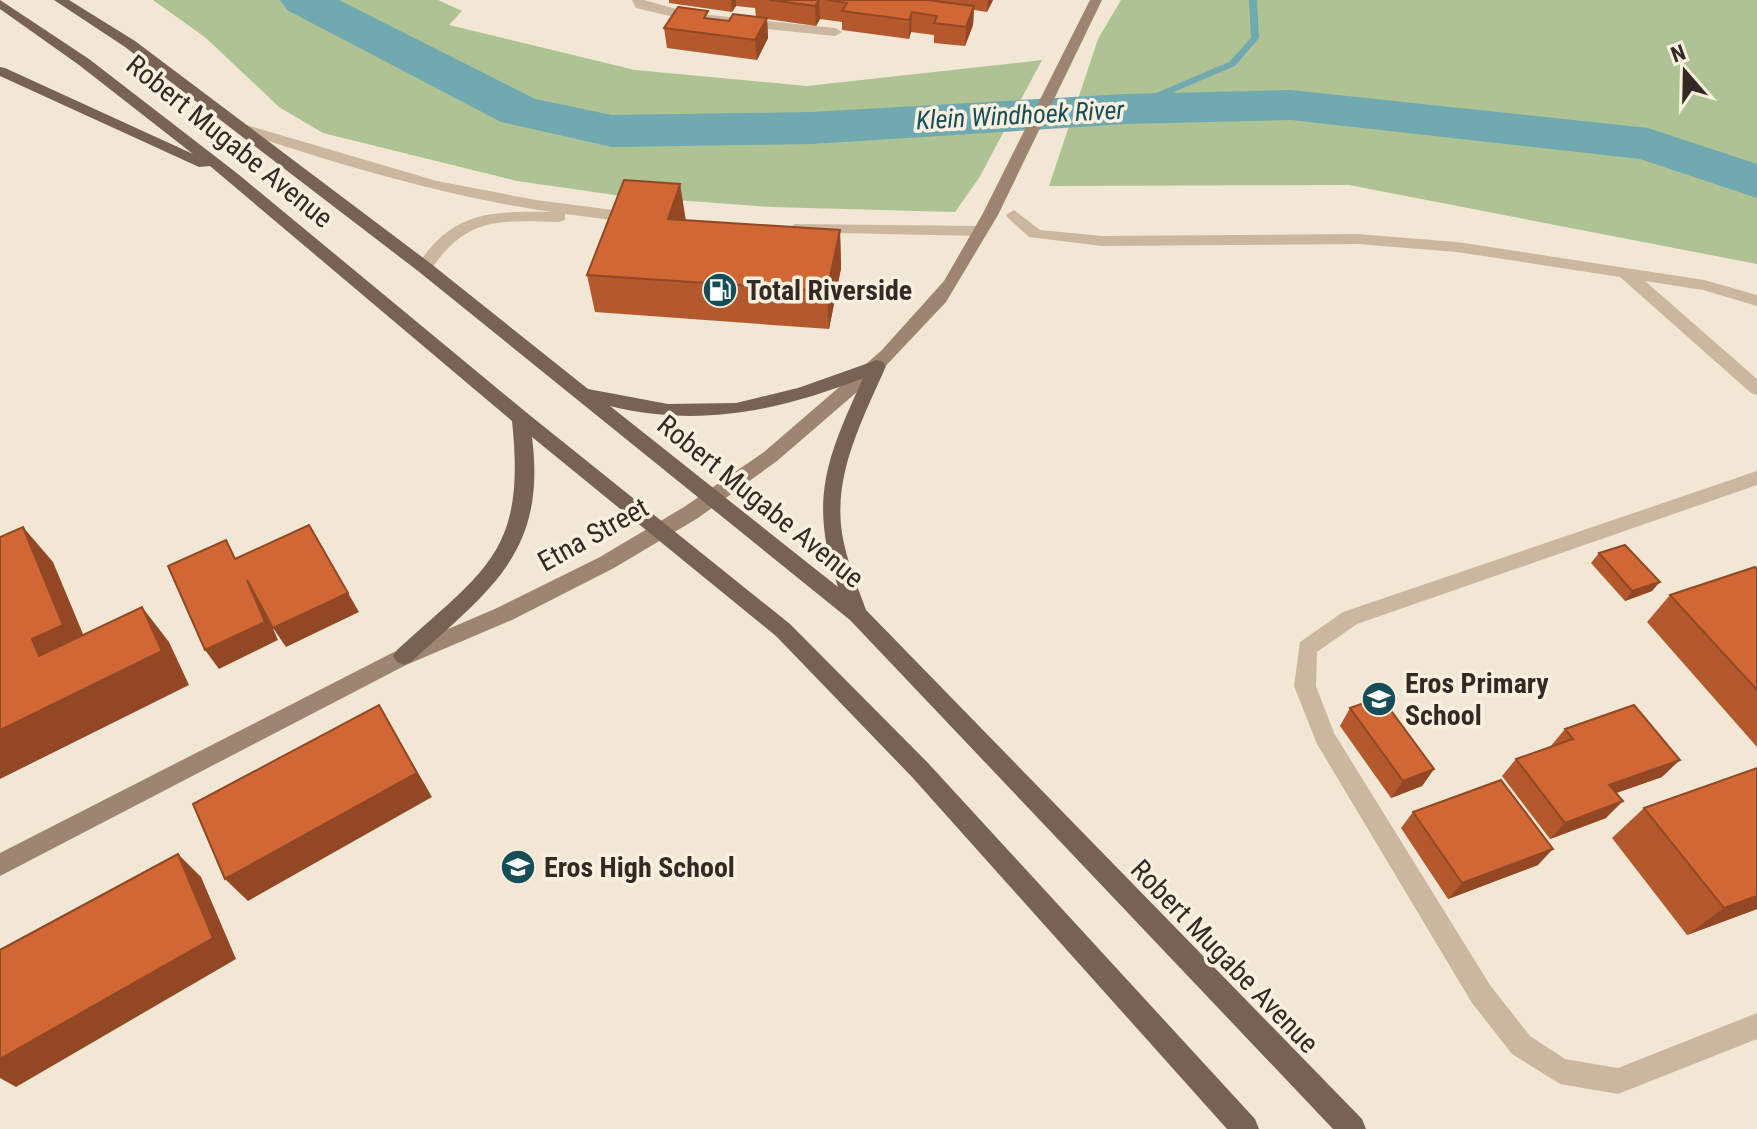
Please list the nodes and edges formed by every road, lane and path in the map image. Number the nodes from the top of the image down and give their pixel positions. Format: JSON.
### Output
{"nodes":[{"id":1,"x":60,"y":0,"type":"edge"},
{"id":2,"x":638,"y":0,"type":"edge"},
{"id":3,"x":1096,"y":0,"type":"edge"},
{"id":4,"x":0,"y":3,"type":"edge"},
{"id":5,"x":835,"y":32,"type":"dead end"},
{"id":6,"x":0,"y":71,"type":"edge"},
{"id":7,"x":243,"y":128,"type":"junction"},
{"id":8,"x":233,"y":177,"type":"junction"},
{"id":9,"x":1014,"y":215,"type":"dead end"},
{"id":10,"x":631,"y":217,"type":"junction"},
{"id":11,"x":658,"y":219,"type":"edge"},
{"id":12,"x":777,"y":229,"type":"edge"},
{"id":13,"x":979,"y":231,"type":"junction"},
{"id":14,"x":424,"y":267,"type":"junction"},
{"id":15,"x":1623,"y":271,"type":"junction"},
{"id":16,"x":1757,"y":301,"type":"edge"},
{"id":17,"x":877,"y":366,"type":"junction"},
{"id":18,"x":568,"y":382,"type":"junction"},
{"id":19,"x":1757,"y":389,"type":"edge"},
{"id":20,"x":521,"y":418,"type":"junction"},
{"id":21,"x":1757,"y":478,"type":"edge"},
{"id":22,"x":714,"y":498,"type":"junction"},
{"id":23,"x":663,"y":531,"type":"junction"},
{"id":24,"x":857,"y":614,"type":"junction"},
{"id":25,"x":404,"y":656,"type":"junction"},
{"id":26,"x":0,"y":865,"type":"edge"},
{"id":27,"x":1757,"y":1026,"type":"edge"},
{"id":28,"x":1245,"y":1129,"type":"edge"},
{"id":29,"x":1352,"y":1129,"type":"edge"}],
"edges":[{"from":1,"to":7,"type":"main road","name":"Robert Mugabe Avenue"},
{"from":2,"to":5,"type":"lane"},
{"from":3,"to":13,"type":"street","name":"Etna Street"},
{"from":4,"to":8,"type":"main road","name":"Robert Mugabe Avenue"},
{"from":6,"to":8,"type":"main road"},
{"from":7,"to":10,"type":"lane"},
{"from":7,"to":14,"type":"main road","name":"Robert Mugabe Avenue"},
{"from":8,"to":20,"type":"main road","name":"Robert Mugabe Avenue"},
{"from":9,"to":15,"type":"lane"},
{"from":10,"to":11,"type":"lane"},
{"from":10,"to":14,"type":"lane"},
{"from":12,"to":13,"type":"lane"},
{"from":13,"to":17,"type":"street","name":"Etna Street"},
{"from":14,"to":18,"type":"main road","name":"Robert Mugabe Avenue"},
{"from":15,"to":16,"type":"lane"},
{"from":15,"to":19,"type":"lane"},
{"from":17,"to":18,"type":"main road"},
{"from":17,"to":22,"type":"street","name":"Etna Street"},
{"from":17,"to":24,"type":"main road"},
{"from":18,"to":22,"type":"main road","name":"Robert Mugabe Avenue"},
{"from":20,"to":23,"type":"main road","name":"Robert Mugabe Avenue"},
{"from":20,"to":25,"type":"main road"},
{"from":21,"to":27,"type":"lane"},
{"from":22,"to":23,"type":"street","name":"Etna Street"},
{"from":22,"to":24,"type":"main road","name":"Robert Mugabe Avenue"},
{"from":23,"to":25,"type":"street","name":"Etna Street"},
{"from":23,"to":28,"type":"main road","name":"Robert Mugabe Avenue"},
{"from":24,"to":29,"type":"main road","name":"Robert Mugabe Avenue"},
{"from":25,"to":26,"type":"street","name":"Etna Street"}]}
